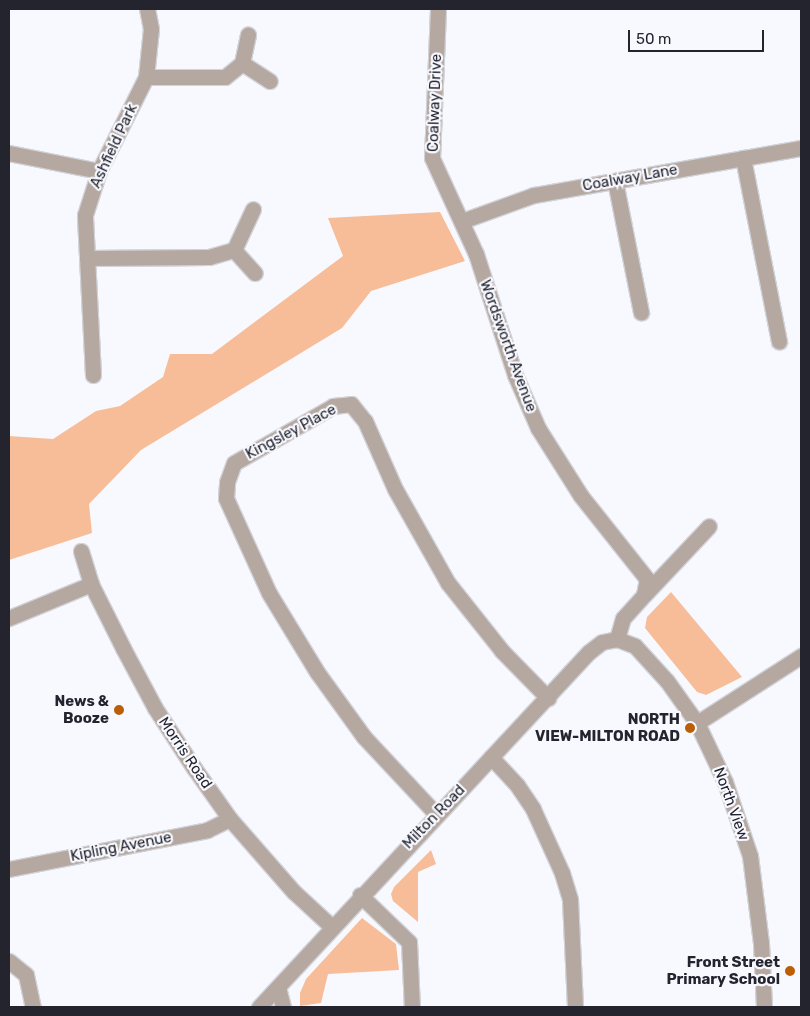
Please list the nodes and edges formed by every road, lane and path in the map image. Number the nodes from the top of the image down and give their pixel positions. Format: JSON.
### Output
{"nodes":[{"id":1,"x":147,"y":9,"type":"edge"},
{"id":2,"x":438,"y":9,"type":"edge"},
{"id":3,"x":248,"y":35,"type":"dead end"},
{"id":4,"x":242,"y":63,"type":"junction"},
{"id":5,"x":146,"y":77,"type":"junction"},
{"id":6,"x":270,"y":81,"type":"dead end"},
{"id":7,"x":801,"y":148,"type":"edge"},
{"id":8,"x":9,"y":153,"type":"edge"},
{"id":9,"x":743,"y":158,"type":"junction"},
{"id":10,"x":99,"y":171,"type":"junction"},
{"id":11,"x":615,"y":181,"type":"junction"},
{"id":12,"x":253,"y":209,"type":"dead end"},
{"id":13,"x":462,"y":220,"type":"junction"},
{"id":14,"x":234,"y":250,"type":"junction"},
{"id":15,"x":87,"y":258,"type":"junction"},
{"id":16,"x":255,"y":273,"type":"dead end"},
{"id":17,"x":641,"y":312,"type":"dead end"},
{"id":18,"x":779,"y":341,"type":"dead end"},
{"id":19,"x":93,"y":375,"type":"dead end"},
{"id":20,"x":709,"y":526,"type":"dead end"},
{"id":21,"x":81,"y":551,"type":"dead end"},
{"id":22,"x":91,"y":584,"type":"junction"},
{"id":23,"x":644,"y":595,"type":"junction"},
{"id":24,"x":9,"y":618,"type":"edge"},
{"id":25,"x":617,"y":639,"type":"junction"},
{"id":26,"x":801,"y":656,"type":"edge"},
{"id":27,"x":548,"y":698,"type":"junction"},
{"id":28,"x":697,"y":724,"type":"junction"},
{"id":29,"x":491,"y":757,"type":"junction"},
{"id":30,"x":437,"y":815,"type":"junction"},
{"id":31,"x":230,"y":819,"type":"junction"},
{"id":32,"x":9,"y":869,"type":"edge"},
{"id":33,"x":360,"y":895,"type":"junction"},
{"id":34,"x":332,"y":927,"type":"junction"},
{"id":35,"x":9,"y":961,"type":"edge"},
{"id":36,"x":278,"y":987,"type":"junction"},
{"id":37,"x":33,"y":1007,"type":"edge"},
{"id":38,"x":259,"y":1007,"type":"edge"},
{"id":39,"x":283,"y":1007,"type":"edge"},
{"id":40,"x":412,"y":1007,"type":"edge"},
{"id":41,"x":575,"y":1007,"type":"edge"},
{"id":42,"x":764,"y":1007,"type":"edge"}],
"edges":[{"from":1,"to":5,"type":"street","name":"Ashfield Park"},
{"from":2,"to":13,"type":"street","name":"Coalway Drive"},
{"from":3,"to":4,"type":"street"},
{"from":4,"to":5,"type":"street"},
{"from":4,"to":6,"type":"street"},
{"from":5,"to":10,"type":"street","name":"Ashfield Park"},
{"from":7,"to":9,"type":"street","name":"Coalway Lane"},
{"from":8,"to":10,"type":"street"},
{"from":9,"to":11,"type":"street","name":"Coalway Lane"},
{"from":9,"to":18,"type":"street"},
{"from":10,"to":15,"type":"street","name":"Ashfield Park"},
{"from":11,"to":13,"type":"street","name":"Coalway Lane"},
{"from":11,"to":17,"type":"street"},
{"from":12,"to":14,"type":"street"},
{"from":13,"to":23,"type":"street","name":"Wordsworth Avenue"},
{"from":14,"to":15,"type":"street"},
{"from":14,"to":16,"type":"street"},
{"from":15,"to":19,"type":"street","name":"Ashfield Park"},
{"from":20,"to":23,"type":"street"},
{"from":21,"to":22,"type":"street","name":"Morris Road"},
{"from":22,"to":24,"type":"street"},
{"from":22,"to":31,"type":"street","name":"Morris Road"},
{"from":23,"to":25,"type":"street"},
{"from":25,"to":27,"type":"street","name":"Milton Road"},
{"from":25,"to":28,"type":"street","name":"North View"},
{"from":26,"to":28,"type":"street"},
{"from":27,"to":29,"type":"street","name":"Milton Road"},
{"from":27,"to":30,"type":"street","name":"Kingsley Place"},
{"from":28,"to":42,"type":"street","name":"North View"},
{"from":29,"to":30,"type":"street","name":"Milton Road"},
{"from":29,"to":41,"type":"street"},
{"from":30,"to":33,"type":"street","name":"Milton Road"},
{"from":31,"to":32,"type":"street","name":"Kipling Avenue"},
{"from":31,"to":34,"type":"street","name":"Morris Road"},
{"from":33,"to":34,"type":"street","name":"Milton Road"},
{"from":33,"to":40,"type":"street"},
{"from":34,"to":36,"type":"street","name":"Milton Road"},
{"from":35,"to":37,"type":"street"},
{"from":36,"to":38,"type":"street","name":"Milton Road"},
{"from":36,"to":39,"type":"street"}]}
